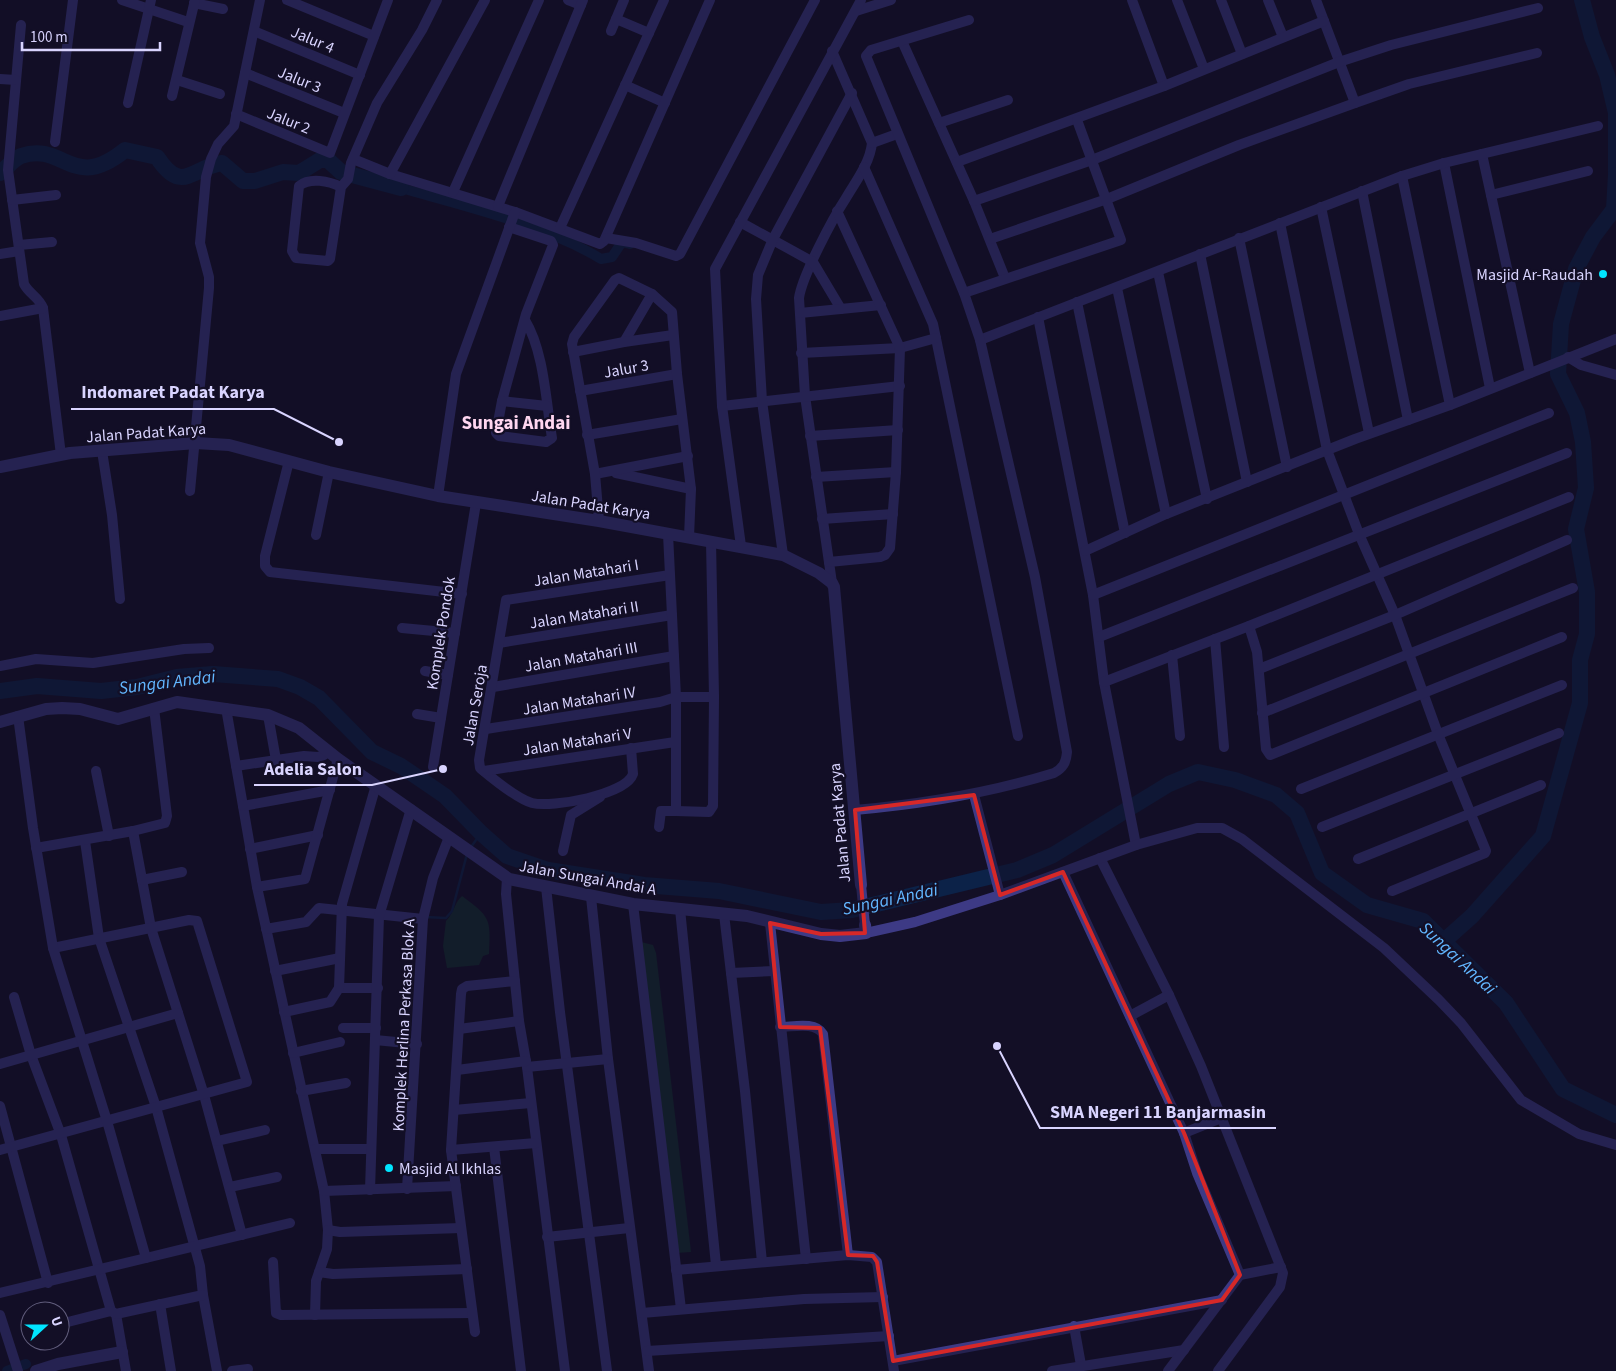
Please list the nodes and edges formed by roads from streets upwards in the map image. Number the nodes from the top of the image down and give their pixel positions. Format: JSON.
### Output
{"nodes":[{"id":1,"x":73,"y":0,"type":"edge"},
{"id":2,"x":122,"y":0,"type":"edge"},
{"id":3,"x":260,"y":0,"type":"edge"},
{"id":4,"x":287,"y":0,"type":"edge"},
{"id":5,"x":388,"y":0,"type":"edge"},
{"id":6,"x":437,"y":0,"type":"edge"},
{"id":7,"x":485,"y":0,"type":"edge"},
{"id":8,"x":539,"y":0,"type":"edge"},
{"id":9,"x":568,"y":0,"type":"edge"},
{"id":10,"x":624,"y":0,"type":"edge"},
{"id":11,"x":664,"y":0,"type":"edge"},
{"id":12,"x":710,"y":0,"type":"edge"},
{"id":13,"x":815,"y":0,"type":"edge"},
{"id":14,"x":861,"y":0,"type":"edge"},
{"id":15,"x":891,"y":0,"type":"edge"},
{"id":16,"x":1132,"y":0,"type":"edge"},
{"id":17,"x":1177,"y":0,"type":"edge"},
{"id":18,"x":1221,"y":0,"type":"edge"},
{"id":19,"x":1268,"y":0,"type":"edge"},
{"id":20,"x":1316,"y":0,"type":"edge"},
{"id":21,"x":195,"y":2,"type":"edge"},
{"id":22,"x":582,"y":3,"type":"edge"},
{"id":23,"x":150,"y":5,"type":"edge"},
{"id":24,"x":1538,"y":8,"type":"dead end"},
{"id":25,"x":223,"y":9,"type":"dead end"},
{"id":26,"x":856,"y":11,"type":"junction"},
{"id":27,"x":616,"y":19,"type":"junction"},
{"id":28,"x":969,"y":20,"type":"dead end"},
{"id":29,"x":1324,"y":21,"type":"junction"},
{"id":30,"x":188,"y":22,"type":"junction"},
{"id":31,"x":21,"y":26,"type":"dead end"},
{"id":32,"x":254,"y":30,"type":"junction"},
{"id":33,"x":611,"y":31,"type":"dead end"},
{"id":34,"x":649,"y":33,"type":"junction"},
{"id":35,"x":374,"y":36,"type":"junction"},
{"id":36,"x":1284,"y":37,"type":"junction"},
{"id":37,"x":902,"y":41,"type":"junction"},
{"id":38,"x":832,"y":51,"type":"junction"},
{"id":39,"x":1537,"y":53,"type":"dead end"},
{"id":40,"x":1242,"y":54,"type":"junction"},
{"id":41,"x":1339,"y":62,"type":"junction"},
{"id":42,"x":1204,"y":69,"type":"junction"},
{"id":43,"x":245,"y":73,"type":"junction"},
{"id":44,"x":360,"y":75,"type":"junction"},
{"id":45,"x":0,"y":79,"type":"edge"},
{"id":46,"x":16,"y":80,"type":"junction"},
{"id":47,"x":177,"y":80,"type":"junction"},
{"id":48,"x":625,"y":85,"type":"junction"},
{"id":49,"x":1164,"y":86,"type":"junction"},
{"id":50,"x":852,"y":93,"type":"junction"},
{"id":51,"x":220,"y":94,"type":"dead end"},
{"id":52,"x":172,"y":96,"type":"dead end"},
{"id":53,"x":1008,"y":100,"type":"dead end"},
{"id":54,"x":128,"y":103,"type":"dead end"},
{"id":55,"x":665,"y":103,"type":"junction"},
{"id":56,"x":1355,"y":103,"type":"junction"},
{"id":57,"x":344,"y":113,"type":"junction"},
{"id":58,"x":236,"y":114,"type":"junction"},
{"id":59,"x":1077,"y":120,"type":"junction"},
{"id":60,"x":939,"y":123,"type":"junction"},
{"id":61,"x":1598,"y":126,"type":"dead end"},
{"id":62,"x":897,"y":134,"type":"junction"},
{"id":63,"x":55,"y":142,"type":"dead end"},
{"id":64,"x":872,"y":143,"type":"junction"},
{"id":65,"x":1482,"y":154,"type":"junction"},
{"id":66,"x":1092,"y":160,"type":"junction"},
{"id":67,"x":957,"y":162,"type":"junction"},
{"id":68,"x":352,"y":163,"type":"junction"},
{"id":69,"x":1444,"y":163,"type":"junction"},
{"id":70,"x":864,"y":167,"type":"junction"},
{"id":71,"x":1588,"y":171,"type":"dead end"},
{"id":72,"x":390,"y":174,"type":"junction"},
{"id":73,"x":1402,"y":176,"type":"junction"},
{"id":74,"x":344,"y":183,"type":"junction"},
{"id":75,"x":1362,"y":191,"type":"junction"},
{"id":76,"x":453,"y":192,"type":"junction"},
{"id":77,"x":56,"y":195,"type":"dead end"},
{"id":78,"x":1491,"y":195,"type":"junction"},
{"id":79,"x":1107,"y":199,"type":"junction"},
{"id":80,"x":12,"y":200,"type":"junction"},
{"id":81,"x":974,"y":201,"type":"junction"},
{"id":82,"x":498,"y":206,"type":"junction"},
{"id":83,"x":1321,"y":207,"type":"junction"},
{"id":84,"x":837,"y":211,"type":"junction"},
{"id":85,"x":512,"y":220,"type":"junction"},
{"id":86,"x":740,"y":222,"type":"junction"},
{"id":87,"x":1280,"y":222,"type":"junction"},
{"id":88,"x":560,"y":228,"type":"junction"},
{"id":89,"x":606,"y":238,"type":"junction"},
{"id":90,"x":1239,"y":238,"type":"junction"},
{"id":91,"x":773,"y":239,"type":"junction"},
{"id":92,"x":990,"y":239,"type":"junction"},
{"id":93,"x":52,"y":242,"type":"dead end"},
{"id":94,"x":19,"y":248,"type":"junction"},
{"id":95,"x":0,"y":254,"type":"edge"},
{"id":96,"x":1200,"y":254,"type":"junction"},
{"id":97,"x":813,"y":262,"type":"junction"},
{"id":98,"x":1158,"y":272,"type":"junction"},
{"id":99,"x":1005,"y":278,"type":"junction"},
{"id":100,"x":1117,"y":288,"type":"junction"},
{"id":101,"x":964,"y":293,"type":"junction"},
{"id":102,"x":652,"y":294,"type":"junction"},
{"id":103,"x":1077,"y":302,"type":"junction"},
{"id":104,"x":881,"y":305,"type":"junction"},
{"id":105,"x":43,"y":308,"type":"junction"},
{"id":106,"x":841,"y":309,"type":"junction"},
{"id":107,"x":800,"y":313,"type":"junction"},
{"id":108,"x":0,"y":316,"type":"edge"},
{"id":109,"x":1038,"y":317,"type":"junction"},
{"id":110,"x":525,"y":320,"type":"junction"},
{"id":111,"x":673,"y":336,"type":"junction"},
{"id":112,"x":936,"y":338,"type":"junction"},
{"id":113,"x":1616,"y":339,"type":"edge"},
{"id":114,"x":980,"y":340,"type":"junction"},
{"id":115,"x":624,"y":342,"type":"junction"},
{"id":116,"x":900,"y":348,"type":"junction"},
{"id":117,"x":573,"y":352,"type":"junction"},
{"id":118,"x":802,"y":354,"type":"junction"},
{"id":119,"x":1564,"y":359,"type":"junction"},
{"id":120,"x":1535,"y":371,"type":"junction"},
{"id":121,"x":677,"y":374,"type":"junction"},
{"id":122,"x":1616,"y":374,"type":"edge"},
{"id":123,"x":900,"y":386,"type":"junction"},
{"id":124,"x":1490,"y":388,"type":"junction"},
{"id":125,"x":580,"y":391,"type":"junction"},
{"id":126,"x":805,"y":396,"type":"junction"},
{"id":127,"x":502,"y":401,"type":"junction"},
{"id":128,"x":762,"y":401,"type":"junction"},
{"id":129,"x":1450,"y":405,"type":"junction"},
{"id":130,"x":547,"y":406,"type":"junction"},
{"id":131,"x":722,"y":406,"type":"junction"},
{"id":132,"x":1548,"y":413,"type":"dead end"},
{"id":133,"x":682,"y":419,"type":"junction"},
{"id":134,"x":1408,"y":420,"type":"junction"},
{"id":135,"x":898,"y":430,"type":"junction"},
{"id":136,"x":1369,"y":433,"type":"junction"},
{"id":137,"x":587,"y":435,"type":"junction"},
{"id":138,"x":810,"y":436,"type":"junction"},
{"id":139,"x":196,"y":443,"type":"junction"},
{"id":140,"x":1327,"y":450,"type":"junction"},
{"id":141,"x":102,"y":451,"type":"junction"},
{"id":142,"x":1567,"y":453,"type":"dead end"},
{"id":143,"x":61,"y":455,"type":"junction"},
{"id":144,"x":688,"y":456,"type":"junction"},
{"id":145,"x":289,"y":461,"type":"junction"},
{"id":146,"x":0,"y":467,"type":"edge"},
{"id":147,"x":1287,"y":467,"type":"junction"},
{"id":148,"x":330,"y":472,"type":"junction"},
{"id":149,"x":612,"y":472,"type":"junction"},
{"id":150,"x":896,"y":472,"type":"junction"},
{"id":151,"x":595,"y":474,"type":"junction"},
{"id":152,"x":816,"y":477,"type":"junction"},
{"id":153,"x":1247,"y":482,"type":"junction"},
{"id":154,"x":691,"y":489,"type":"junction"},
{"id":155,"x":190,"y":491,"type":"dead end"},
{"id":156,"x":1344,"y":494,"type":"junction"},
{"id":157,"x":438,"y":496,"type":"junction"},
{"id":158,"x":1569,"y":497,"type":"dead end"},
{"id":159,"x":1207,"y":499,"type":"junction"},
{"id":160,"x":476,"y":503,"type":"junction"},
{"id":161,"x":893,"y":514,"type":"junction"},
{"id":162,"x":1166,"y":514,"type":"junction"},
{"id":163,"x":822,"y":519,"type":"junction"},
{"id":164,"x":600,"y":521,"type":"junction"},
{"id":165,"x":1124,"y":533,"type":"junction"},
{"id":166,"x":668,"y":534,"type":"junction"},
{"id":167,"x":1359,"y":534,"type":"junction"},
{"id":168,"x":316,"y":535,"type":"dead end"},
{"id":169,"x":689,"y":537,"type":"junction"},
{"id":170,"x":1567,"y":540,"type":"dead end"},
{"id":171,"x":711,"y":541,"type":"junction"},
{"id":172,"x":741,"y":546,"type":"junction"},
{"id":173,"x":1085,"y":551,"type":"junction"},
{"id":174,"x":783,"y":554,"type":"junction"},
{"id":175,"x":829,"y":562,"type":"junction"},
{"id":176,"x":1378,"y":574,"type":"junction"},
{"id":177,"x":670,"y":575,"type":"junction"},
{"id":178,"x":832,"y":583,"type":"junction"},
{"id":179,"x":1573,"y":588,"type":"dead end"},
{"id":180,"x":462,"y":594,"type":"junction"},
{"id":181,"x":1093,"y":594,"type":"junction"},
{"id":182,"x":120,"y":599,"type":"dead end"},
{"id":183,"x":506,"y":600,"type":"joint"},
{"id":184,"x":672,"y":615,"type":"junction"},
{"id":185,"x":1395,"y":615,"type":"junction"},
{"id":186,"x":1249,"y":626,"type":"junction"},
{"id":187,"x":402,"y":628,"type":"dead end"},
{"id":188,"x":455,"y":632,"type":"junction"},
{"id":189,"x":1099,"y":637,"type":"junction"},
{"id":190,"x":1562,"y":637,"type":"dead end"},
{"id":191,"x":1215,"y":639,"type":"junction"},
{"id":192,"x":500,"y":643,"type":"junction"},
{"id":193,"x":209,"y":648,"type":"dead end"},
{"id":194,"x":1172,"y":655,"type":"junction"},
{"id":195,"x":1410,"y":655,"type":"junction"},
{"id":196,"x":674,"y":656,"type":"junction"},
{"id":197,"x":0,"y":666,"type":"edge"},
{"id":198,"x":1258,"y":669,"type":"junction"},
{"id":199,"x":425,"y":672,"type":"dead end"},
{"id":200,"x":448,"y":675,"type":"junction"},
{"id":201,"x":1104,"y":682,"type":"junction"},
{"id":202,"x":1562,"y":685,"type":"dead end"},
{"id":203,"x":493,"y":687,"type":"junction"},
{"id":204,"x":1423,"y":694,"type":"junction"},
{"id":205,"x":676,"y":697,"type":"junction"},
{"id":206,"x":714,"y":697,"type":"junction"},
{"id":207,"x":154,"y":708,"type":"junction"},
{"id":208,"x":226,"y":708,"type":"junction"},
{"id":209,"x":417,"y":714,"type":"dead end"},
{"id":210,"x":1262,"y":714,"type":"junction"},
{"id":211,"x":268,"y":715,"type":"junction"},
{"id":212,"x":18,"y":716,"type":"junction"},
{"id":213,"x":441,"y":718,"type":"junction"},
{"id":214,"x":0,"y":722,"type":"edge"},
{"id":215,"x":486,"y":730,"type":"junction"},
{"id":216,"x":1559,"y":732,"type":"dead end"},
{"id":217,"x":1438,"y":734,"type":"junction"},
{"id":218,"x":1018,"y":736,"type":"dead end"},
{"id":219,"x":1180,"y":736,"type":"dead end"},
{"id":220,"x":675,"y":742,"type":"junction"},
{"id":221,"x":1224,"y":747,"type":"dead end"},
{"id":222,"x":632,"y":748,"type":"junction"},
{"id":223,"x":327,"y":751,"type":"junction"},
{"id":224,"x":338,"y":759,"type":"junction"},
{"id":225,"x":276,"y":760,"type":"junction"},
{"id":226,"x":236,"y":766,"type":"junction"},
{"id":227,"x":433,"y":767,"type":"dead end"},
{"id":228,"x":96,"y":771,"type":"dead end"},
{"id":229,"x":484,"y":771,"type":"junction"},
{"id":230,"x":1454,"y":773,"type":"junction"},
{"id":231,"x":376,"y":785,"type":"junction"},
{"id":232,"x":1540,"y":786,"type":"dead end"},
{"id":233,"x":1301,"y":789,"type":"dead end"},
{"id":234,"x":330,"y":790,"type":"junction"},
{"id":235,"x":606,"y":794,"type":"junction"},
{"id":236,"x":974,"y":795,"type":"junction"},
{"id":237,"x":243,"y":806,"type":"junction"},
{"id":238,"x":411,"y":809,"type":"junction"},
{"id":239,"x":855,"y":810,"type":"junction"},
{"id":240,"x":676,"y":811,"type":"junction"},
{"id":241,"x":1471,"y":814,"type":"junction"},
{"id":242,"x":1322,"y":827,"type":"dead end"},
{"id":243,"x":659,"y":828,"type":"dead end"},
{"id":244,"x":134,"y":832,"type":"junction"},
{"id":245,"x":318,"y":835,"type":"junction"},
{"id":246,"x":109,"y":836,"type":"junction"},
{"id":247,"x":449,"y":837,"type":"junction"},
{"id":248,"x":85,"y":841,"type":"junction"},
{"id":249,"x":1136,"y":846,"type":"junction"},
{"id":250,"x":36,"y":848,"type":"junction"},
{"id":251,"x":250,"y":849,"type":"junction"},
{"id":252,"x":563,"y":851,"type":"dead end"},
{"id":253,"x":1100,"y":858,"type":"junction"},
{"id":254,"x":1358,"y":859,"type":"dead end"},
{"id":255,"x":182,"y":872,"type":"dead end"},
{"id":256,"x":1063,"y":872,"type":"junction"},
{"id":257,"x":507,"y":878,"type":"junction"},
{"id":258,"x":142,"y":880,"type":"junction"},
{"id":259,"x":861,"y":885,"type":"joint"},
{"id":260,"x":257,"y":887,"type":"junction"},
{"id":261,"x":546,"y":887,"type":"junction"},
{"id":262,"x":1392,"y":891,"type":"dead end"},
{"id":263,"x":1000,"y":895,"type":"junction"},
{"id":264,"x":591,"y":897,"type":"junction"},
{"id":265,"x":633,"y":904,"type":"junction"},
{"id":266,"x":341,"y":908,"type":"junction"},
{"id":267,"x":680,"y":909,"type":"junction"},
{"id":268,"x":380,"y":914,"type":"junction"},
{"id":269,"x":724,"y":914,"type":"junction"},
{"id":270,"x":423,"y":918,"type":"junction"},
{"id":271,"x":770,"y":923,"type":"junction"},
{"id":272,"x":151,"y":928,"type":"junction"},
{"id":273,"x":266,"y":929,"type":"junction"},
{"id":274,"x":865,"y":929,"type":"junction"},
{"id":275,"x":99,"y":938,"type":"junction"},
{"id":276,"x":53,"y":948,"type":"junction"},
{"id":277,"x":340,"y":958,"type":"junction"},
{"id":278,"x":275,"y":971,"type":"junction"},
{"id":279,"x":774,"y":971,"type":"junction"},
{"id":280,"x":731,"y":973,"type":"junction"},
{"id":281,"x":515,"y":981,"type":"junction"},
{"id":282,"x":339,"y":988,"type":"junction"},
{"id":283,"x":378,"y":988,"type":"junction"},
{"id":284,"x":1169,"y":996,"type":"junction"},
{"id":285,"x":14,"y":997,"type":"dead end"},
{"id":286,"x":284,"y":1012,"type":"junction"},
{"id":287,"x":178,"y":1013,"type":"junction"},
{"id":288,"x":1130,"y":1016,"type":"junction"},
{"id":289,"x":519,"y":1021,"type":"junction"},
{"id":290,"x":129,"y":1027,"type":"junction"},
{"id":291,"x":780,"y":1027,"type":"junction"},
{"id":292,"x":343,"y":1028,"type":"dead end"},
{"id":293,"x":376,"y":1028,"type":"junction"},
{"id":294,"x":459,"y":1029,"type":"junction"},
{"id":295,"x":80,"y":1040,"type":"junction"},
{"id":296,"x":375,"y":1040,"type":"junction"},
{"id":297,"x":340,"y":1042,"type":"dead end"},
{"id":298,"x":417,"y":1044,"type":"junction"},
{"id":299,"x":293,"y":1053,"type":"junction"},
{"id":300,"x":31,"y":1055,"type":"junction"},
{"id":301,"x":608,"y":1059,"type":"junction"},
{"id":302,"x":567,"y":1063,"type":"junction"},
{"id":303,"x":0,"y":1064,"type":"edge"},
{"id":304,"x":527,"y":1064,"type":"junction"},
{"id":305,"x":457,"y":1070,"type":"junction"},
{"id":306,"x":346,"y":1083,"type":"dead end"},
{"id":307,"x":301,"y":1091,"type":"junction"},
{"id":308,"x":204,"y":1095,"type":"junction"},
{"id":309,"x":531,"y":1103,"type":"junction"},
{"id":310,"x":0,"y":1106,"type":"edge"},
{"id":311,"x":156,"y":1107,"type":"junction"},
{"id":312,"x":454,"y":1110,"type":"junction"},
{"id":313,"x":1221,"y":1118,"type":"junction"},
{"id":314,"x":107,"y":1121,"type":"junction"},
{"id":315,"x":265,"y":1130,"type":"dead end"},
{"id":316,"x":1184,"y":1133,"type":"junction"},
{"id":317,"x":61,"y":1135,"type":"junction"},
{"id":318,"x":217,"y":1141,"type":"junction"},
{"id":319,"x":536,"y":1143,"type":"junction"},
{"id":320,"x":12,"y":1146,"type":"junction"},
{"id":321,"x":1616,"y":1146,"type":"edge"},
{"id":322,"x":494,"y":1147,"type":"junction"},
{"id":323,"x":315,"y":1148,"type":"junction"},
{"id":324,"x":370,"y":1149,"type":"junction"},
{"id":325,"x":0,"y":1150,"type":"edge"},
{"id":326,"x":451,"y":1150,"type":"junction"},
{"id":327,"x":277,"y":1177,"type":"dead end"},
{"id":328,"x":456,"y":1186,"type":"junction"},
{"id":329,"x":230,"y":1187,"type":"junction"},
{"id":330,"x":407,"y":1189,"type":"junction"},
{"id":331,"x":370,"y":1190,"type":"junction"},
{"id":332,"x":324,"y":1191,"type":"junction"},
{"id":333,"x":290,"y":1224,"type":"dead end"},
{"id":334,"x":461,"y":1228,"type":"junction"},
{"id":335,"x":629,"y":1228,"type":"junction"},
{"id":336,"x":328,"y":1230,"type":"junction"},
{"id":337,"x":589,"y":1233,"type":"junction"},
{"id":338,"x":242,"y":1235,"type":"junction"},
{"id":339,"x":547,"y":1237,"type":"junction"},
{"id":340,"x":194,"y":1248,"type":"junction"},
{"id":341,"x":848,"y":1255,"type":"junction"},
{"id":342,"x":146,"y":1258,"type":"junction"},
{"id":343,"x":806,"y":1259,"type":"junction"},
{"id":344,"x":273,"y":1262,"type":"dead end"},
{"id":345,"x":762,"y":1262,"type":"junction"},
{"id":346,"x":716,"y":1265,"type":"junction"},
{"id":347,"x":1281,"y":1267,"type":"junction"},
{"id":348,"x":467,"y":1269,"type":"junction"},
{"id":349,"x":100,"y":1270,"type":"junction"},
{"id":350,"x":676,"y":1270,"type":"junction"},
{"id":351,"x":319,"y":1272,"type":"junction"},
{"id":352,"x":1240,"y":1275,"type":"junction"},
{"id":353,"x":48,"y":1282,"type":"junction"},
{"id":354,"x":0,"y":1293,"type":"edge"},
{"id":355,"x":203,"y":1295,"type":"junction"},
{"id":356,"x":883,"y":1297,"type":"junction"},
{"id":357,"x":1222,"y":1300,"type":"junction"},
{"id":358,"x":160,"y":1304,"type":"junction"},
{"id":359,"x":681,"y":1309,"type":"junction"},
{"id":360,"x":113,"y":1313,"type":"junction"},
{"id":361,"x":472,"y":1313,"type":"junction"},
{"id":362,"x":642,"y":1313,"type":"junction"},
{"id":363,"x":315,"y":1315,"type":"junction"},
{"id":364,"x":0,"y":1316,"type":"edge"},
{"id":365,"x":70,"y":1322,"type":"edge"},
{"id":366,"x":1074,"y":1326,"type":"junction"},
{"id":367,"x":475,"y":1332,"type":"dead end"},
{"id":368,"x":889,"y":1336,"type":"junction"},
{"id":369,"x":1184,"y":1350,"type":"junction"},
{"id":370,"x":122,"y":1352,"type":"junction"},
{"id":371,"x":647,"y":1352,"type":"junction"},
{"id":372,"x":1081,"y":1365,"type":"junction"},
{"id":373,"x":894,"y":1366,"type":"edge"},
{"id":374,"x":248,"y":1369,"type":"dead end"},
{"id":375,"x":18,"y":1371,"type":"edge"},
{"id":376,"x":36,"y":1371,"type":"edge"},
{"id":377,"x":126,"y":1371,"type":"edge"},
{"id":378,"x":171,"y":1371,"type":"edge"},
{"id":379,"x":217,"y":1371,"type":"edge"},
{"id":380,"x":232,"y":1371,"type":"edge"},
{"id":381,"x":521,"y":1371,"type":"edge"},
{"id":382,"x":565,"y":1371,"type":"edge"},
{"id":383,"x":607,"y":1371,"type":"edge"},
{"id":384,"x":649,"y":1371,"type":"edge"},
{"id":385,"x":1052,"y":1371,"type":"edge"},
{"id":386,"x":1168,"y":1371,"type":"edge"},
{"id":387,"x":1218,"y":1371,"type":"edge"}],
"edges":[{"from":1,"to":63,"type":"street"},
{"from":2,"to":23,"type":"street"},
{"from":3,"to":32,"type":"street"},
{"from":4,"to":35,"type":"street"},
{"from":5,"to":35,"type":"street"},
{"from":6,"to":68,"type":"street"},
{"from":7,"to":72,"type":"street"},
{"from":8,"to":76,"type":"street"},
{"from":9,"to":22,"type":"street"},
{"from":10,"to":27,"type":"street"},
{"from":11,"to":34,"type":"street"},
{"from":12,"to":55,"type":"street"},
{"from":13,"to":89,"type":"street"},
{"from":14,"to":26,"type":"street"},
{"from":15,"to":26,"type":"street"},
{"from":16,"to":49,"type":"street"},
{"from":17,"to":42,"type":"street"},
{"from":18,"to":40,"type":"street"},
{"from":19,"to":36,"type":"street"},
{"from":20,"to":29,"type":"street"},
{"from":21,"to":25,"type":"street"},
{"from":21,"to":30,"type":"street"},
{"from":22,"to":82,"type":"street"},
{"from":23,"to":30,"type":"street"},
{"from":23,"to":54,"type":"street"},
{"from":24,"to":41,"type":"street"},
{"from":26,"to":38,"type":"street"},
{"from":27,"to":33,"type":"street"},
{"from":27,"to":34,"type":"street"},
{"from":28,"to":37,"type":"street"},
{"from":29,"to":36,"type":"street"},
{"from":29,"to":41,"type":"street"},
{"from":30,"to":47,"type":"street"},
{"from":31,"to":46,"type":"street"},
{"from":32,"to":43,"type":"street"},
{"from":32,"to":44,"type":"street","name":"Jalur 4"},
{"from":34,"to":48,"type":"street"},
{"from":35,"to":44,"type":"street"},
{"from":36,"to":40,"type":"street"},
{"from":37,"to":60,"type":"street"},
{"from":37,"to":62,"type":"street"},
{"from":38,"to":50,"type":"street"},
{"from":38,"to":86,"type":"street"},
{"from":39,"to":56,"type":"street"},
{"from":40,"to":42,"type":"street"},
{"from":41,"to":56,"type":"street"},
{"from":41,"to":66,"type":"street"},
{"from":42,"to":49,"type":"street"},
{"from":43,"to":57,"type":"street","name":"Jalur 3"},
{"from":43,"to":58,"type":"street"},
{"from":44,"to":57,"type":"street"},
{"from":45,"to":46,"type":"street"},
{"from":46,"to":80,"type":"street"},
{"from":47,"to":51,"type":"street"},
{"from":47,"to":52,"type":"street"},
{"from":48,"to":55,"type":"street"},
{"from":48,"to":88,"type":"street"},
{"from":49,"to":59,"type":"street"},
{"from":50,"to":64,"type":"street"},
{"from":50,"to":91,"type":"street"},
{"from":53,"to":60,"type":"street"},
{"from":55,"to":89,"type":"street"},
{"from":56,"to":79,"type":"street"},
{"from":57,"to":58,"type":"street","name":"Jalur 2"},
{"from":58,"to":139,"type":"street"},
{"from":59,"to":66,"type":"street"},
{"from":59,"to":67,"type":"street"},
{"from":60,"to":67,"type":"street"},
{"from":61,"to":65,"type":"street"},
{"from":62,"to":64,"type":"street"},
{"from":62,"to":101,"type":"street"},
{"from":64,"to":70,"type":"street"},
{"from":65,"to":69,"type":"street"},
{"from":65,"to":78,"type":"street"},
{"from":66,"to":79,"type":"street"},
{"from":66,"to":81,"type":"street"},
{"from":67,"to":81,"type":"street"},
{"from":68,"to":72,"type":"street"},
{"from":68,"to":74,"type":"street"},
{"from":69,"to":73,"type":"street"},
{"from":69,"to":124,"type":"street"},
{"from":70,"to":84,"type":"street"},
{"from":70,"to":112,"type":"street"},
{"from":71,"to":78,"type":"street"},
{"from":72,"to":76,"type":"street"},
{"from":73,"to":75,"type":"street"},
{"from":73,"to":129,"type":"street"},
{"from":74,"to":74,"type":"street"},
{"from":75,"to":83,"type":"street"},
{"from":75,"to":134,"type":"street"},
{"from":76,"to":82,"type":"street"},
{"from":77,"to":80,"type":"street"},
{"from":78,"to":120,"type":"street"},
{"from":79,"to":92,"type":"street"},
{"from":79,"to":99,"type":"street"},
{"from":80,"to":94,"type":"street"},
{"from":81,"to":92,"type":"street"},
{"from":82,"to":85,"type":"street"},
{"from":83,"to":87,"type":"street"},
{"from":83,"to":136,"type":"street"},
{"from":84,"to":97,"type":"street"},
{"from":84,"to":104,"type":"street"},
{"from":85,"to":88,"type":"street"},
{"from":85,"to":110,"type":"street"},
{"from":85,"to":157,"type":"street"},
{"from":86,"to":91,"type":"street"},
{"from":86,"to":131,"type":"street"},
{"from":87,"to":90,"type":"street"},
{"from":87,"to":140,"type":"street"},
{"from":88,"to":89,"type":"street"},
{"from":90,"to":96,"type":"street"},
{"from":90,"to":147,"type":"street"},
{"from":91,"to":97,"type":"street"},
{"from":91,"to":128,"type":"street"},
{"from":92,"to":99,"type":"street"},
{"from":93,"to":94,"type":"street"},
{"from":94,"to":95,"type":"street"},
{"from":94,"to":105,"type":"street"},
{"from":96,"to":98,"type":"street"},
{"from":96,"to":153,"type":"street"},
{"from":97,"to":106,"type":"street"},
{"from":97,"to":107,"type":"street"},
{"from":98,"to":100,"type":"street"},
{"from":98,"to":159,"type":"street"},
{"from":99,"to":101,"type":"street"},
{"from":100,"to":103,"type":"street"},
{"from":100,"to":162,"type":"street"},
{"from":101,"to":114,"type":"street"},
{"from":102,"to":111,"type":"street"},
{"from":102,"to":115,"type":"street"},
{"from":102,"to":117,"type":"street"},
{"from":103,"to":109,"type":"street"},
{"from":103,"to":165,"type":"street"},
{"from":104,"to":106,"type":"street"},
{"from":104,"to":116,"type":"street"},
{"from":105,"to":108,"type":"street"},
{"from":105,"to":143,"type":"street"},
{"from":106,"to":107,"type":"street"},
{"from":107,"to":118,"type":"street"},
{"from":109,"to":114,"type":"street"},
{"from":109,"to":173,"type":"street"},
{"from":110,"to":127,"type":"street"},
{"from":110,"to":130,"type":"street"},
{"from":111,"to":115,"type":"street"},
{"from":111,"to":121,"type":"street"},
{"from":112,"to":116,"type":"street"},
{"from":112,"to":218,"type":"street"},
{"from":113,"to":119,"type":"street"},
{"from":114,"to":236,"type":"street"},
{"from":115,"to":117,"type":"street"},
{"from":116,"to":118,"type":"street"},
{"from":116,"to":123,"type":"street"},
{"from":117,"to":125,"type":"street"},
{"from":118,"to":126,"type":"street"},
{"from":119,"to":120,"type":"street"},
{"from":119,"to":122,"type":"street"},
{"from":120,"to":124,"type":"street"},
{"from":121,"to":125,"type":"street","name":"Jalur 3"},
{"from":121,"to":133,"type":"street"},
{"from":123,"to":126,"type":"street"},
{"from":123,"to":135,"type":"street"},
{"from":124,"to":129,"type":"street"},
{"from":125,"to":137,"type":"street"},
{"from":126,"to":128,"type":"street"},
{"from":126,"to":138,"type":"street"},
{"from":127,"to":130,"type":"street"},
{"from":127,"to":130,"type":"street"},
{"from":128,"to":131,"type":"street"},
{"from":128,"to":174,"type":"street"},
{"from":129,"to":134,"type":"street"},
{"from":131,"to":172,"type":"street"},
{"from":132,"to":156,"type":"street"},
{"from":133,"to":137,"type":"street"},
{"from":133,"to":144,"type":"street"},
{"from":134,"to":136,"type":"street"},
{"from":135,"to":138,"type":"street"},
{"from":135,"to":150,"type":"street"},
{"from":136,"to":140,"type":"street"},
{"from":137,"to":151,"type":"street"},
{"from":138,"to":152,"type":"street"},
{"from":139,"to":141,"type":"street","name":"Jalan Padat Karya"},
{"from":139,"to":145,"type":"street","name":"Jalan Padat Karya"},
{"from":139,"to":155,"type":"street"},
{"from":140,"to":147,"type":"street"},
{"from":140,"to":156,"type":"street"},
{"from":141,"to":143,"type":"street","name":"Jalan Padat Karya"},
{"from":141,"to":182,"type":"street"},
{"from":142,"to":167,"type":"street"},
{"from":143,"to":146,"type":"street","name":"Jalan Padat Karya"},
{"from":144,"to":149,"type":"street"},
{"from":144,"to":154,"type":"street"},
{"from":145,"to":148,"type":"street","name":"Jalan Padat Karya"},
{"from":145,"to":180,"type":"street"},
{"from":147,"to":153,"type":"street"},
{"from":148,"to":157,"type":"street","name":"Jalan Padat Karya"},
{"from":148,"to":168,"type":"street"},
{"from":149,"to":151,"type":"street"},
{"from":149,"to":154,"type":"street"},
{"from":150,"to":152,"type":"street"},
{"from":150,"to":161,"type":"street"},
{"from":151,"to":164,"type":"street"},
{"from":152,"to":163,"type":"street"},
{"from":153,"to":159,"type":"street"},
{"from":154,"to":169,"type":"street"},
{"from":156,"to":167,"type":"street"},
{"from":156,"to":181,"type":"street"},
{"from":157,"to":160,"type":"street","name":"Jalan Padat Karya"},
{"from":158,"to":176,"type":"street"},
{"from":159,"to":162,"type":"street"},
{"from":160,"to":164,"type":"street","name":"Jalan Padat Karya"},
{"from":160,"to":180,"type":"street","name":"Komplek Pondok"},
{"from":161,"to":163,"type":"street"},
{"from":161,"to":175,"type":"street"},
{"from":162,"to":165,"type":"street"},
{"from":163,"to":175,"type":"street"},
{"from":164,"to":166,"type":"street","name":"Jalan Padat Karya"},
{"from":165,"to":173,"type":"street"},
{"from":166,"to":169,"type":"street","name":"Jalan Padat Karya"},
{"from":166,"to":177,"type":"street"},
{"from":167,"to":176,"type":"street"},
{"from":167,"to":189,"type":"street"},
{"from":169,"to":171,"type":"street","name":"Jalan Padat Karya"},
{"from":170,"to":185,"type":"street"},
{"from":171,"to":172,"type":"street","name":"Jalan Padat Karya"},
{"from":171,"to":206,"type":"street"},
{"from":172,"to":174,"type":"street","name":"Jalan Padat Karya"},
{"from":173,"to":181,"type":"street"},
{"from":174,"to":178,"type":"street","name":"Jalan Padat Karya"},
{"from":175,"to":178,"type":"street"},
{"from":176,"to":185,"type":"street"},
{"from":176,"to":186,"type":"street"},
{"from":177,"to":183,"type":"street","name":"Jalan Matahari I"},
{"from":177,"to":184,"type":"street"},
{"from":178,"to":239,"type":"street","name":"Jalan Padat Karya"},
{"from":179,"to":195,"type":"street"},
{"from":180,"to":188,"type":"street","name":"Komplek Pondok"},
{"from":181,"to":189,"type":"street"},
{"from":183,"to":192,"type":"street","name":"Jalan Seroja"},
{"from":184,"to":192,"type":"street","name":"Jalan Matahari II"},
{"from":184,"to":196,"type":"street"},
{"from":185,"to":195,"type":"street"},
{"from":185,"to":198,"type":"street"},
{"from":186,"to":191,"type":"street"},
{"from":186,"to":198,"type":"street"},
{"from":187,"to":188,"type":"street"},
{"from":188,"to":200,"type":"street","name":"Komplek Pondok"},
{"from":189,"to":201,"type":"street"},
{"from":190,"to":204,"type":"street"},
{"from":191,"to":194,"type":"street"},
{"from":191,"to":221,"type":"street"},
{"from":192,"to":203,"type":"street","name":"Jalan Seroja"},
{"from":193,"to":197,"type":"street"},
{"from":194,"to":201,"type":"street"},
{"from":194,"to":219,"type":"street"},
{"from":195,"to":204,"type":"street"},
{"from":195,"to":210,"type":"street"},
{"from":196,"to":203,"type":"street","name":"Jalan Matahari III"},
{"from":196,"to":205,"type":"street"},
{"from":198,"to":210,"type":"street"},
{"from":199,"to":200,"type":"street"},
{"from":200,"to":213,"type":"street","name":"Komplek Pondok"},
{"from":201,"to":249,"type":"street"},
{"from":202,"to":217,"type":"street"},
{"from":203,"to":215,"type":"street","name":"Jalan Seroja"},
{"from":204,"to":210,"type":"street"},
{"from":204,"to":217,"type":"street"},
{"from":205,"to":206,"type":"street","name":"Jalan Matahari IV"},
{"from":205,"to":215,"type":"street","name":"Jalan Matahari IV"},
{"from":205,"to":220,"type":"street"},
{"from":206,"to":240,"type":"street"},
{"from":207,"to":208,"type":"street","name":"Jalan Sungai Andai A"},
{"from":207,"to":212,"type":"street","name":"Jalan Sungai Andai A"},
{"from":207,"to":244,"type":"street"},
{"from":208,"to":211,"type":"street","name":"Jalan Sungai Andai A"},
{"from":208,"to":226,"type":"street"},
{"from":209,"to":213,"type":"street"},
{"from":211,"to":223,"type":"street","name":"Jalan Sungai Andai A"},
{"from":211,"to":225,"type":"street"},
{"from":212,"to":214,"type":"street","name":"Jalan Sungai Andai A"},
{"from":212,"to":250,"type":"street"},
{"from":213,"to":227,"type":"street","name":"Komplek Pondok"},
{"from":215,"to":229,"type":"street","name":"Jalan Seroja"},
{"from":216,"to":230,"type":"street"},
{"from":217,"to":230,"type":"street"},
{"from":217,"to":233,"type":"street"},
{"from":220,"to":222,"type":"street","name":"Jalan Matahari V"},
{"from":220,"to":240,"type":"street"},
{"from":222,"to":229,"type":"street","name":"Jalan Matahari V"},
{"from":222,"to":235,"type":"street"},
{"from":223,"to":224,"type":"street","name":"Jalan Sungai Andai A"},
{"from":223,"to":225,"type":"street"},
{"from":224,"to":231,"type":"street","name":"Jalan Sungai Andai A"},
{"from":224,"to":234,"type":"street"},
{"from":225,"to":226,"type":"street"},
{"from":226,"to":237,"type":"street"},
{"from":228,"to":246,"type":"street"},
{"from":229,"to":235,"type":"street"},
{"from":230,"to":241,"type":"street"},
{"from":230,"to":242,"type":"street"},
{"from":231,"to":238,"type":"street","name":"Jalan Sungai Andai A"},
{"from":231,"to":266,"type":"street"},
{"from":232,"to":241,"type":"street"},
{"from":234,"to":237,"type":"street"},
{"from":234,"to":245,"type":"street"},
{"from":235,"to":252,"type":"street"},
{"from":236,"to":239,"type":"street"},
{"from":236,"to":263,"type":"street"},
{"from":237,"to":251,"type":"street"},
{"from":238,"to":247,"type":"street","name":"Jalan Sungai Andai A"},
{"from":238,"to":268,"type":"street"},
{"from":239,"to":259,"type":"street","name":"Jalan Padat Karya"},
{"from":240,"to":243,"type":"street"},
{"from":241,"to":254,"type":"street"},
{"from":241,"to":262,"type":"street"},
{"from":244,"to":246,"type":"street"},
{"from":244,"to":258,"type":"street"},
{"from":245,"to":251,"type":"street"},
{"from":245,"to":260,"type":"street"},
{"from":246,"to":248,"type":"street"},
{"from":247,"to":257,"type":"street","name":"Jalan Sungai Andai A"},
{"from":247,"to":270,"type":"street","name":"Komplek Herlina Perkasa Blok A"},
{"from":248,"to":250,"type":"street"},
{"from":248,"to":275,"type":"street"},
{"from":249,"to":253,"type":"street"},
{"from":249,"to":321,"type":"street"},
{"from":250,"to":276,"type":"street"},
{"from":251,"to":260,"type":"street"},
{"from":253,"to":256,"type":"street"},
{"from":253,"to":284,"type":"street"},
{"from":255,"to":258,"type":"street"},
{"from":256,"to":263,"type":"street"},
{"from":256,"to":288,"type":"street"},
{"from":257,"to":261,"type":"street","name":"Jalan Sungai Andai A"},
{"from":257,"to":281,"type":"street"},
{"from":258,"to":272,"type":"street"},
{"from":259,"to":274,"type":"street","name":"Jalan Padat Karya"},
{"from":260,"to":273,"type":"street"},
{"from":261,"to":264,"type":"street","name":"Jalan Sungai Andai A"},
{"from":261,"to":302,"type":"street"},
{"from":263,"to":274,"type":"street"},
{"from":264,"to":265,"type":"street","name":"Jalan Sungai Andai A"},
{"from":264,"to":301,"type":"street"},
{"from":265,"to":267,"type":"street","name":"Jalan Sungai Andai A"},
{"from":265,"to":350,"type":"street"},
{"from":266,"to":268,"type":"street"},
{"from":266,"to":273,"type":"street"},
{"from":266,"to":277,"type":"street"},
{"from":267,"to":269,"type":"street","name":"Jalan Sungai Andai A"},
{"from":267,"to":346,"type":"street"},
{"from":268,"to":270,"type":"street"},
{"from":268,"to":283,"type":"street"},
{"from":269,"to":271,"type":"street","name":"Jalan Sungai Andai A"},
{"from":269,"to":280,"type":"street"},
{"from":270,"to":298,"type":"street","name":"Komplek Herlina Perkasa Blok A"},
{"from":271,"to":274,"type":"street","name":"Jalan Sungai Andai A"},
{"from":271,"to":279,"type":"street"},
{"from":272,"to":275,"type":"street"},
{"from":272,"to":287,"type":"street"},
{"from":272,"to":308,"type":"street"},
{"from":273,"to":278,"type":"street"},
{"from":275,"to":276,"type":"street"},
{"from":275,"to":290,"type":"street"},
{"from":276,"to":295,"type":"street"},
{"from":277,"to":278,"type":"street"},
{"from":277,"to":282,"type":"street"},
{"from":278,"to":286,"type":"street"},
{"from":279,"to":280,"type":"street"},
{"from":279,"to":291,"type":"street"},
{"from":280,"to":345,"type":"street"},
{"from":281,"to":289,"type":"street"},
{"from":281,"to":294,"type":"street"},
{"from":282,"to":283,"type":"street"},
{"from":282,"to":286,"type":"street"},
{"from":283,"to":293,"type":"street"},
{"from":284,"to":288,"type":"street"},
{"from":284,"to":313,"type":"street"},
{"from":285,"to":300,"type":"street"},
{"from":286,"to":299,"type":"street"},
{"from":287,"to":290,"type":"street"},
{"from":287,"to":308,"type":"street"},
{"from":288,"to":316,"type":"street"},
{"from":289,"to":294,"type":"street"},
{"from":289,"to":304,"type":"street"},
{"from":290,"to":295,"type":"street"},
{"from":290,"to":311,"type":"street"},
{"from":291,"to":341,"type":"street"},
{"from":291,"to":343,"type":"street"},
{"from":292,"to":293,"type":"street"},
{"from":293,"to":296,"type":"street"},
{"from":294,"to":305,"type":"street"},
{"from":295,"to":300,"type":"street"},
{"from":295,"to":314,"type":"street"},
{"from":296,"to":298,"type":"street"},
{"from":296,"to":324,"type":"street"},
{"from":297,"to":299,"type":"street"},
{"from":298,"to":330,"type":"street","name":"Komplek Herlina Perkasa Blok A"},
{"from":299,"to":307,"type":"street"},
{"from":300,"to":303,"type":"street"},
{"from":300,"to":317,"type":"street"},
{"from":301,"to":302,"type":"street"},
{"from":301,"to":335,"type":"street"},
{"from":302,"to":304,"type":"street"},
{"from":302,"to":337,"type":"street"},
{"from":304,"to":305,"type":"street"},
{"from":304,"to":309,"type":"street"},
{"from":305,"to":312,"type":"street"},
{"from":306,"to":307,"type":"street"},
{"from":307,"to":323,"type":"street"},
{"from":308,"to":311,"type":"street"},
{"from":308,"to":318,"type":"street"},
{"from":309,"to":312,"type":"street"},
{"from":309,"to":319,"type":"street"},
{"from":310,"to":320,"type":"street"},
{"from":311,"to":314,"type":"street"},
{"from":311,"to":340,"type":"street"},
{"from":312,"to":326,"type":"street"},
{"from":313,"to":316,"type":"street"},
{"from":313,"to":347,"type":"street"},
{"from":314,"to":317,"type":"street"},
{"from":314,"to":342,"type":"street"},
{"from":315,"to":318,"type":"street"},
{"from":316,"to":352,"type":"street"},
{"from":317,"to":320,"type":"street"},
{"from":317,"to":349,"type":"street"},
{"from":318,"to":329,"type":"street"},
{"from":319,"to":322,"type":"street"},
{"from":319,"to":339,"type":"street"},
{"from":320,"to":325,"type":"street"},
{"from":320,"to":353,"type":"street"},
{"from":322,"to":326,"type":"street"},
{"from":322,"to":381,"type":"street"},
{"from":323,"to":324,"type":"street"},
{"from":323,"to":332,"type":"street"},
{"from":324,"to":331,"type":"street"},
{"from":326,"to":328,"type":"street"},
{"from":327,"to":329,"type":"street"},
{"from":328,"to":330,"type":"street"},
{"from":328,"to":334,"type":"street"},
{"from":329,"to":338,"type":"street"},
{"from":330,"to":331,"type":"street"},
{"from":331,"to":332,"type":"street"},
{"from":332,"to":336,"type":"street"},
{"from":333,"to":338,"type":"street"},
{"from":334,"to":336,"type":"street"},
{"from":334,"to":348,"type":"street"},
{"from":335,"to":337,"type":"street"},
{"from":335,"to":362,"type":"street"},
{"from":336,"to":351,"type":"street"},
{"from":337,"to":339,"type":"street"},
{"from":337,"to":383,"type":"street"},
{"from":338,"to":340,"type":"street"},
{"from":339,"to":382,"type":"street"},
{"from":340,"to":342,"type":"street"},
{"from":340,"to":355,"type":"street"},
{"from":341,"to":343,"type":"street"},
{"from":341,"to":356,"type":"street"},
{"from":342,"to":349,"type":"street"},
{"from":343,"to":345,"type":"street"},
{"from":344,"to":363,"type":"street"},
{"from":345,"to":346,"type":"street"},
{"from":346,"to":350,"type":"street"},
{"from":347,"to":352,"type":"street"},
{"from":347,"to":387,"type":"street"},
{"from":348,"to":351,"type":"street"},
{"from":348,"to":361,"type":"street"},
{"from":349,"to":353,"type":"street"},
{"from":349,"to":360,"type":"street"},
{"from":350,"to":359,"type":"street"},
{"from":351,"to":363,"type":"street"},
{"from":352,"to":357,"type":"street"},
{"from":353,"to":354,"type":"street"},
{"from":355,"to":358,"type":"street"},
{"from":355,"to":379,"type":"street"},
{"from":356,"to":359,"type":"street"},
{"from":356,"to":368,"type":"street"},
{"from":357,"to":366,"type":"street"},
{"from":357,"to":369,"type":"street"},
{"from":358,"to":360,"type":"street"},
{"from":358,"to":378,"type":"street"},
{"from":359,"to":362,"type":"street"},
{"from":360,"to":365,"type":"street"},
{"from":360,"to":370,"type":"street"},
{"from":361,"to":363,"type":"street"},
{"from":361,"to":367,"type":"street"},
{"from":362,"to":371,"type":"street"},
{"from":364,"to":375,"type":"street"},
{"from":366,"to":372,"type":"street"},
{"from":366,"to":373,"type":"street"},
{"from":368,"to":371,"type":"street"},
{"from":368,"to":373,"type":"street"},
{"from":369,"to":372,"type":"street"},
{"from":369,"to":386,"type":"street"},
{"from":370,"to":376,"type":"street"},
{"from":370,"to":377,"type":"street"},
{"from":371,"to":384,"type":"street"},
{"from":372,"to":385,"type":"street"},
{"from":374,"to":380,"type":"street"}]}
